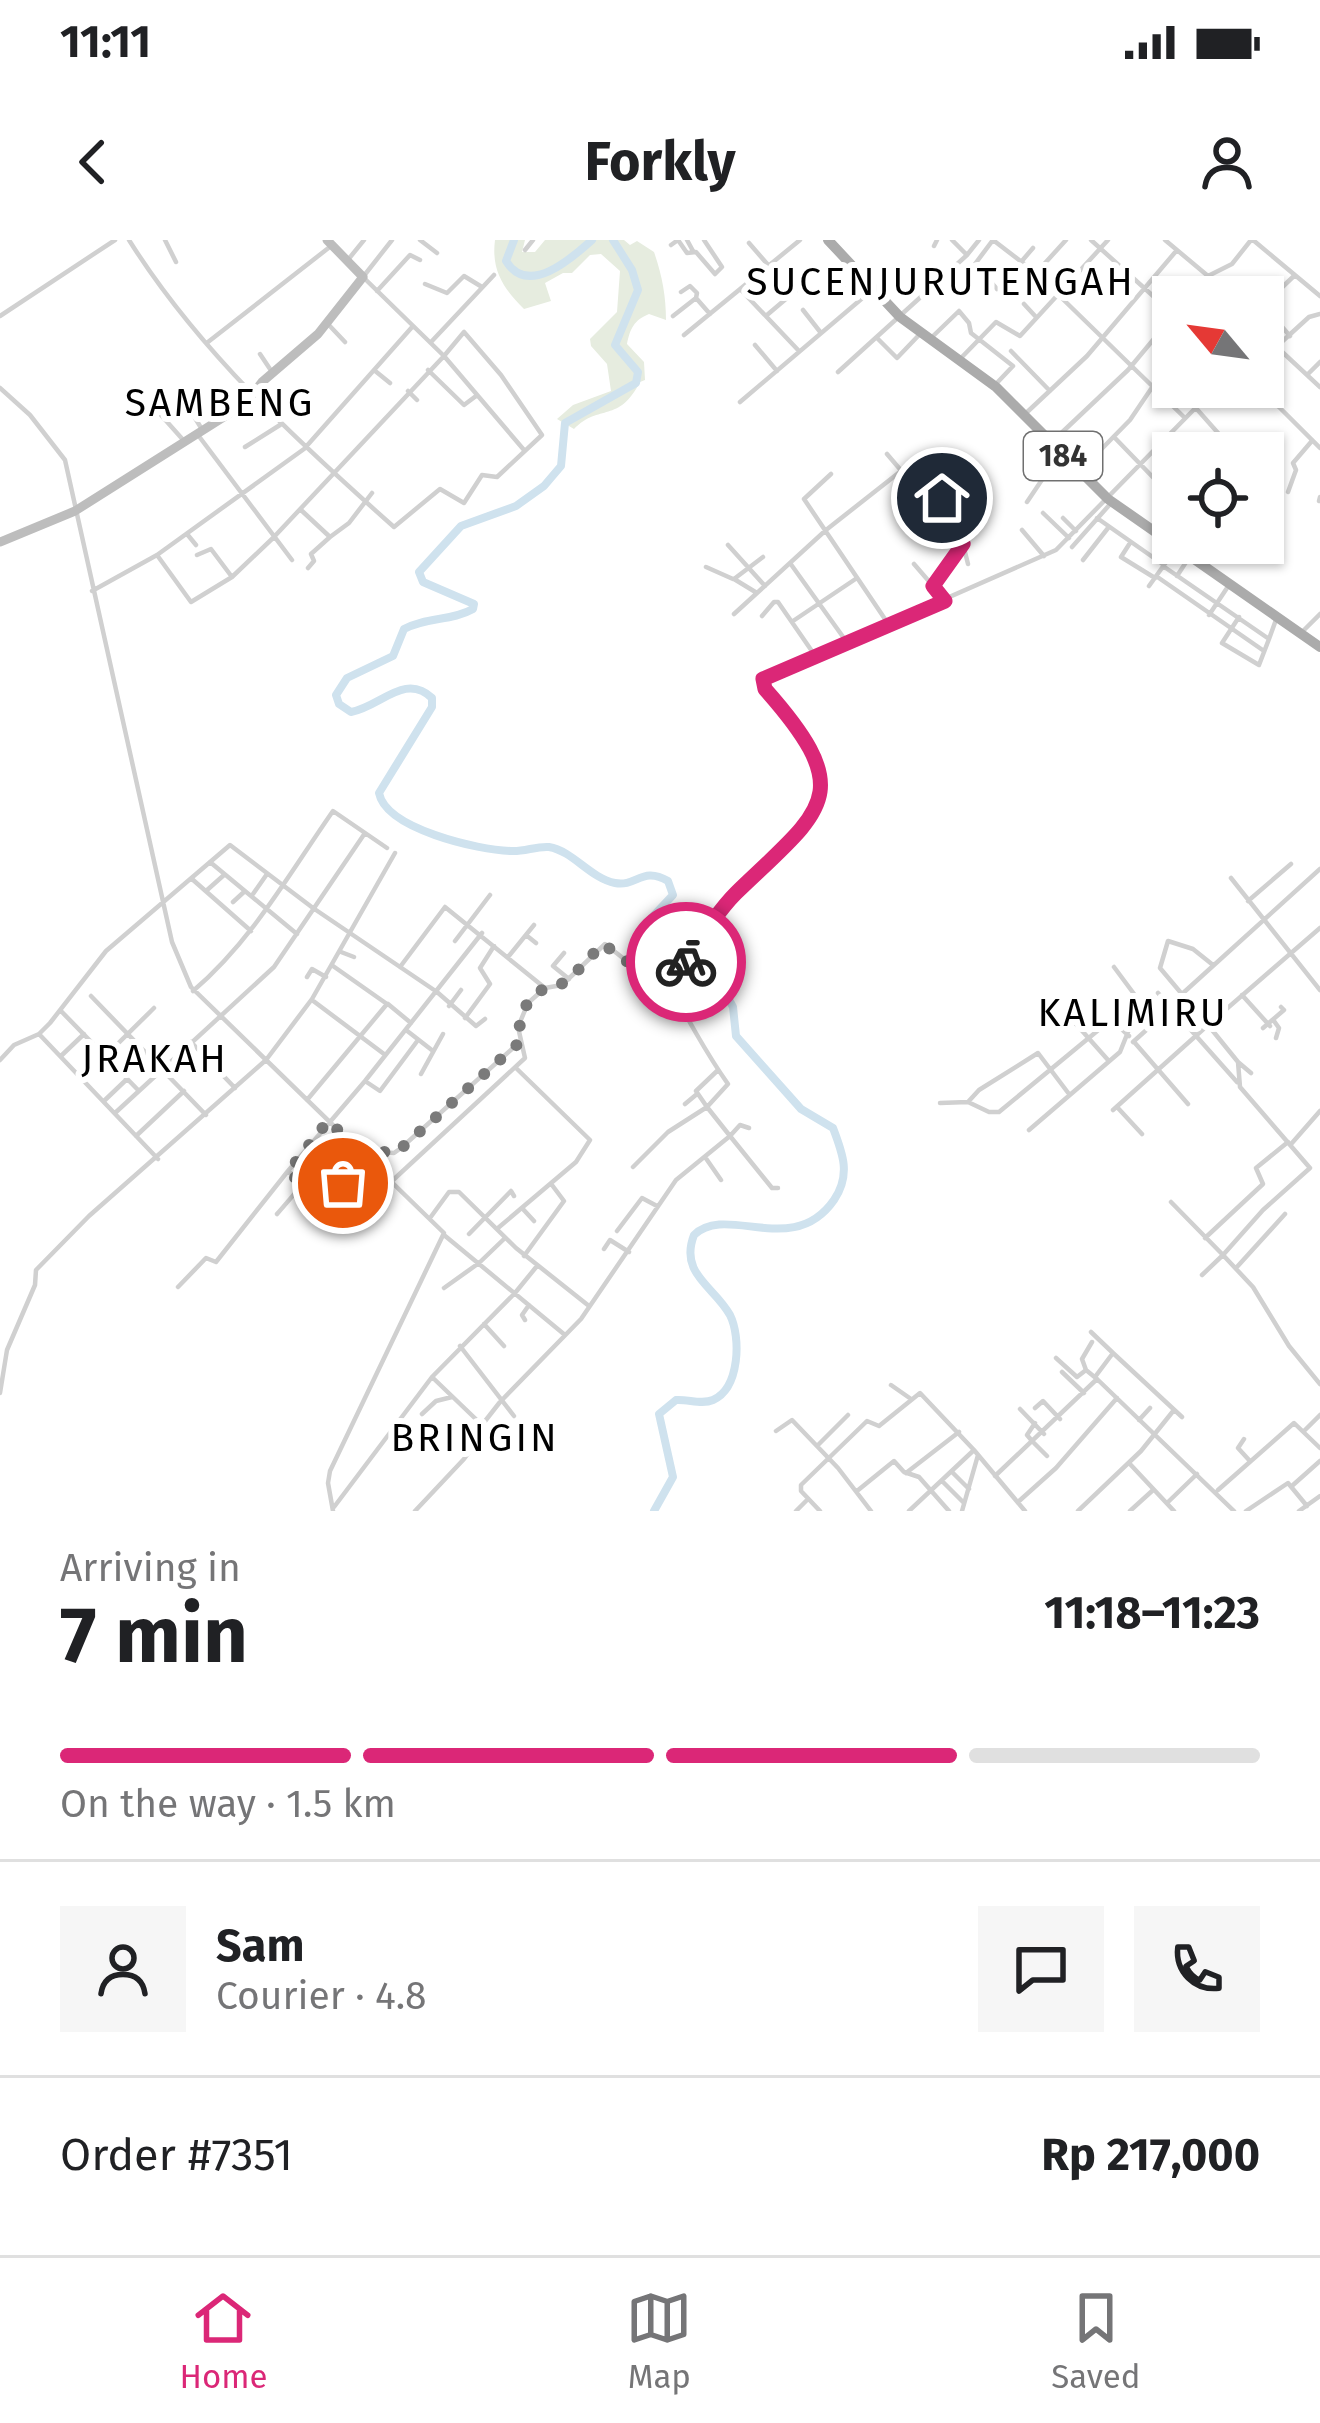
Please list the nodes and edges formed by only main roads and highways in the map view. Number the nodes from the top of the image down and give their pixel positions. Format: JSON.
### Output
{"nodes":[{"id":1,"x":828,"y":240,"type":"edge"},
{"id":2,"x":1152,"y":529,"type":"edge"},
{"id":3,"x":1204,"y":564,"type":"edge"},
{"id":4,"x":1320,"y":647,"type":"edge"}],
"edges":[{"from":1,"to":2,"type":"main road","number":"184"},
{"from":3,"to":4,"type":"main road","number":"184"}]}
